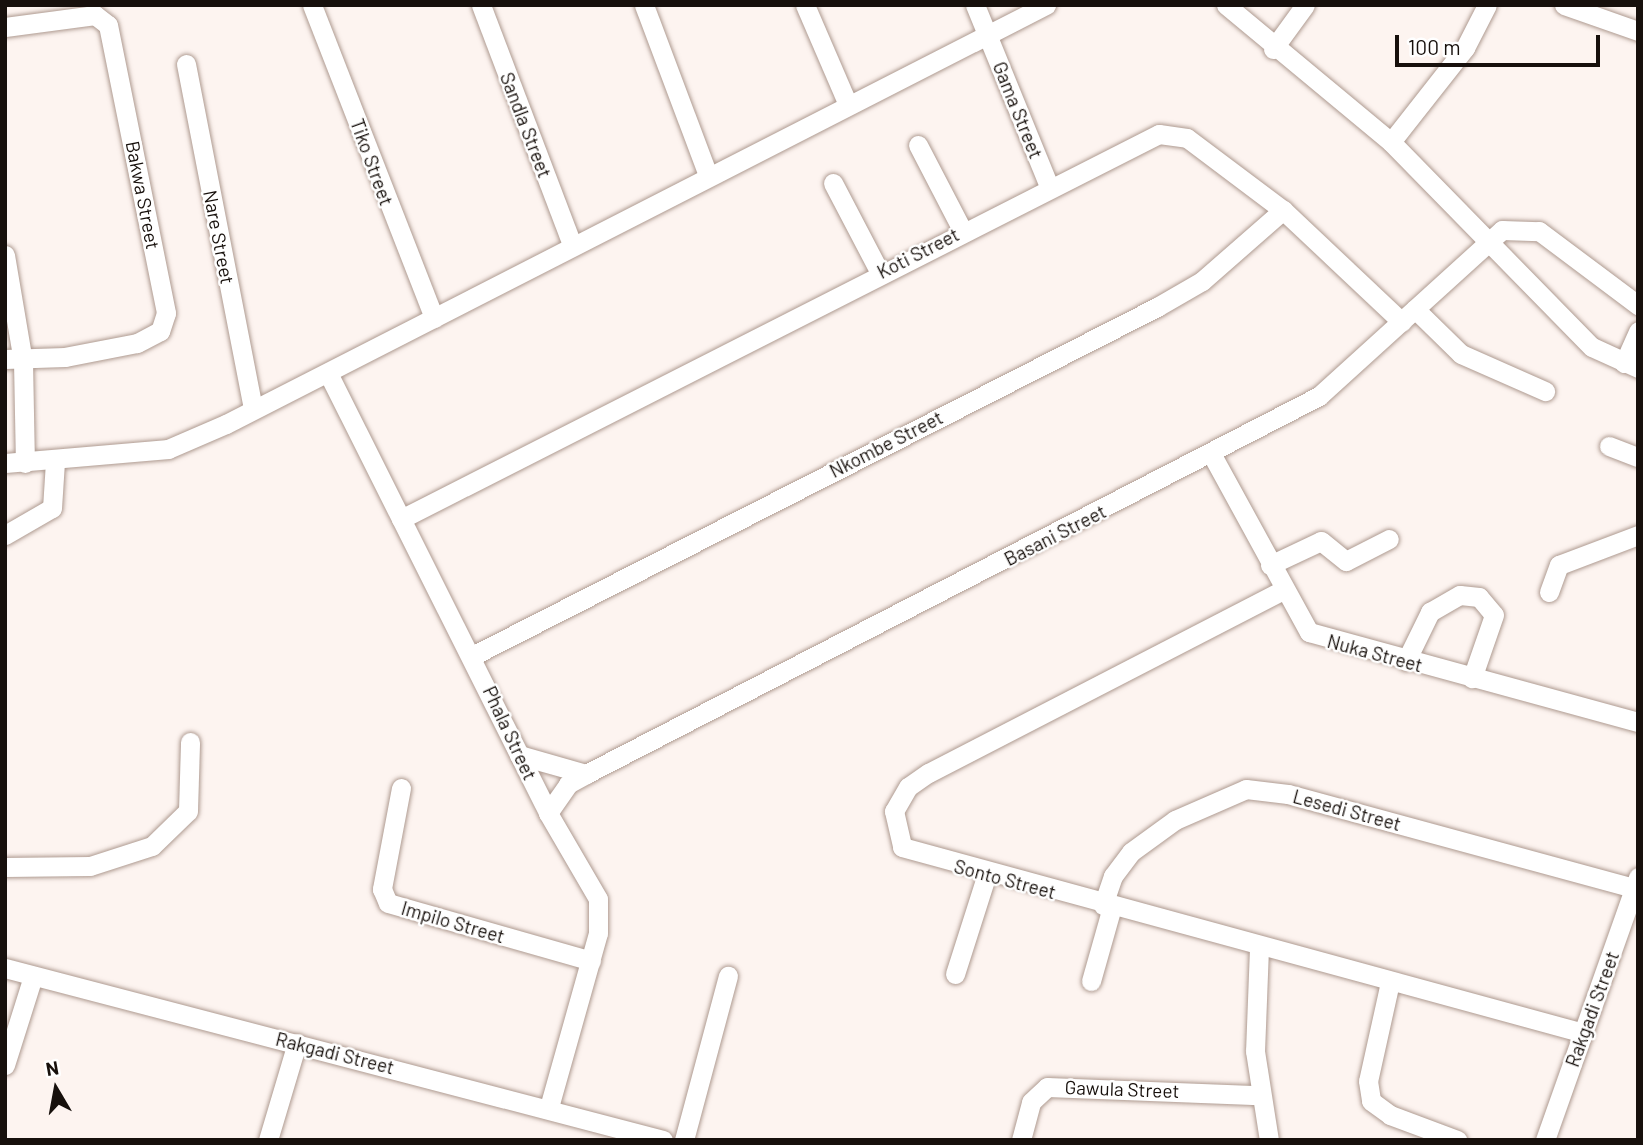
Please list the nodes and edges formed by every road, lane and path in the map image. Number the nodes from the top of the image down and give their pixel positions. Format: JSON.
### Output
{"nodes":[{"id":1,"x":313,"y":5,"type":"edge"},
{"id":2,"x":481,"y":5,"type":"edge"},
{"id":3,"x":645,"y":5,"type":"edge"},
{"id":4,"x":804,"y":5,"type":"edge"},
{"id":5,"x":975,"y":5,"type":"edge"},
{"id":6,"x":1046,"y":5,"type":"edge"},
{"id":7,"x":1226,"y":5,"type":"edge"},
{"id":8,"x":1305,"y":5,"type":"edge"},
{"id":9,"x":1487,"y":5,"type":"edge"},
{"id":10,"x":1564,"y":5,"type":"edge"},
{"id":11,"x":5,"y":27,"type":"edge"},
{"id":12,"x":1638,"y":31,"type":"edge"},
{"id":13,"x":987,"y":35,"type":"junction"},
{"id":14,"x":1273,"y":49,"type":"junction"},
{"id":15,"x":186,"y":64,"type":"dead end"},
{"id":16,"x":848,"y":105,"type":"junction"},
{"id":17,"x":1391,"y":142,"type":"junction"},
{"id":18,"x":918,"y":145,"type":"dead end"},
{"id":19,"x":708,"y":175,"type":"junction"},
{"id":20,"x":833,"y":183,"type":"dead end"},
{"id":21,"x":1049,"y":186,"type":"junction"},
{"id":22,"x":1283,"y":210,"type":"junction"},
{"id":23,"x":962,"y":230,"type":"junction"},
{"id":24,"x":1486,"y":239,"type":"junction"},
{"id":25,"x":572,"y":245,"type":"junction"},
{"id":26,"x":5,"y":255,"type":"edge"},
{"id":27,"x":880,"y":272,"type":"junction"},
{"id":28,"x":1638,"y":305,"type":"edge"},
{"id":29,"x":1408,"y":316,"type":"junction"},
{"id":30,"x":434,"y":318,"type":"junction"},
{"id":31,"x":1638,"y":331,"type":"edge"},
{"id":32,"x":14,"y":360,"type":"edge"},
{"id":33,"x":1631,"y":365,"type":"edge"},
{"id":34,"x":328,"y":373,"type":"junction"},
{"id":35,"x":1545,"y":391,"type":"dead end"},
{"id":36,"x":253,"y":410,"type":"junction"},
{"id":37,"x":1609,"y":446,"type":"dead end"},
{"id":38,"x":1212,"y":455,"type":"junction"},
{"id":39,"x":1638,"y":457,"type":"edge"},
{"id":40,"x":55,"y":462,"type":"junction"},
{"id":41,"x":15,"y":463,"type":"edge"},
{"id":42,"x":401,"y":519,"type":"junction"},
{"id":43,"x":5,"y":535,"type":"edge"},
{"id":44,"x":1638,"y":535,"type":"edge"},
{"id":45,"x":1389,"y":539,"type":"dead end"},
{"id":46,"x":1270,"y":565,"type":"junction"},
{"id":47,"x":1283,"y":590,"type":"junction"},
{"id":48,"x":1549,"y":592,"type":"dead end"},
{"id":49,"x":474,"y":655,"type":"junction"},
{"id":50,"x":1406,"y":661,"type":"junction"},
{"id":51,"x":1472,"y":678,"type":"junction"},
{"id":52,"x":1638,"y":722,"type":"edge"},
{"id":53,"x":190,"y":742,"type":"dead end"},
{"id":54,"x":519,"y":755,"type":"junction"},
{"id":55,"x":586,"y":774,"type":"junction"},
{"id":56,"x":401,"y":788,"type":"dead end"},
{"id":57,"x":548,"y":813,"type":"junction"},
{"id":58,"x":5,"y":867,"type":"edge"},
{"id":59,"x":987,"y":874,"type":"junction"},
{"id":60,"x":1636,"y":883,"type":"edge"},
{"id":61,"x":1107,"y":906,"type":"junction"},
{"id":62,"x":1259,"y":948,"type":"junction"},
{"id":63,"x":591,"y":961,"type":"junction"},
{"id":64,"x":5,"y":968,"type":"edge"},
{"id":65,"x":955,"y":974,"type":"dead end"},
{"id":66,"x":33,"y":976,"type":"junction"},
{"id":67,"x":729,"y":976,"type":"dead end"},
{"id":68,"x":1091,"y":981,"type":"dead end"},
{"id":69,"x":1390,"y":982,"type":"junction"},
{"id":70,"x":1584,"y":1033,"type":"junction"},
{"id":71,"x":297,"y":1043,"type":"junction"},
{"id":72,"x":5,"y":1065,"type":"edge"},
{"id":73,"x":1259,"y":1095,"type":"junction"},
{"id":74,"x":549,"y":1107,"type":"junction"},
{"id":75,"x":268,"y":1140,"type":"edge"},
{"id":76,"x":663,"y":1140,"type":"edge"},
{"id":77,"x":684,"y":1140,"type":"edge"},
{"id":78,"x":1021,"y":1140,"type":"edge"},
{"id":79,"x":1269,"y":1140,"type":"edge"},
{"id":80,"x":1457,"y":1140,"type":"edge"},
{"id":81,"x":1545,"y":1140,"type":"edge"}],
"edges":[{"from":1,"to":30,"type":"street","name":"Tiko Street"},
{"from":2,"to":25,"type":"street","name":"Sandla Street"},
{"from":3,"to":19,"type":"street"},
{"from":4,"to":16,"type":"street"},
{"from":5,"to":13,"type":"street","name":"Gama Street"},
{"from":6,"to":13,"type":"street"},
{"from":7,"to":14,"type":"street"},
{"from":8,"to":14,"type":"street"},
{"from":9,"to":17,"type":"street"},
{"from":10,"to":12,"type":"street"},
{"from":11,"to":32,"type":"street","name":"Bakwa Street"},
{"from":13,"to":16,"type":"street"},
{"from":13,"to":21,"type":"street","name":"Gama Street"},
{"from":14,"to":17,"type":"street"},
{"from":15,"to":36,"type":"street","name":"Nare Street"},
{"from":16,"to":19,"type":"street"},
{"from":17,"to":24,"type":"street"},
{"from":18,"to":23,"type":"street"},
{"from":19,"to":25,"type":"street"},
{"from":20,"to":27,"type":"street"},
{"from":21,"to":22,"type":"street","name":"Koti Street"},
{"from":21,"to":23,"type":"street","name":"Koti Street"},
{"from":22,"to":29,"type":"street","name":"Koti Street"},
{"from":22,"to":49,"type":"street","name":"Nkombe Street"},
{"from":23,"to":27,"type":"street","name":"Koti Street"},
{"from":24,"to":28,"type":"street"},
{"from":24,"to":29,"type":"street","name":"Basani Street"},
{"from":24,"to":33,"type":"street"},
{"from":25,"to":30,"type":"street"},
{"from":26,"to":32,"type":"street"},
{"from":27,"to":42,"type":"street","name":"Koti Street"},
{"from":29,"to":35,"type":"street","name":"Koti Street"},
{"from":29,"to":38,"type":"street","name":"Basani Street"},
{"from":30,"to":34,"type":"street"},
{"from":31,"to":33,"type":"street"},
{"from":32,"to":41,"type":"street"},
{"from":34,"to":36,"type":"street"},
{"from":34,"to":42,"type":"street","name":"Phala Street"},
{"from":36,"to":40,"type":"street"},
{"from":37,"to":39,"type":"street"},
{"from":38,"to":46,"type":"street","name":"Nuka Street"},
{"from":38,"to":55,"type":"street","name":"Basani Street"},
{"from":40,"to":41,"type":"street"},
{"from":40,"to":43,"type":"street"},
{"from":42,"to":49,"type":"street","name":"Phala Street"},
{"from":44,"to":48,"type":"street"},
{"from":45,"to":46,"type":"street"},
{"from":46,"to":47,"type":"street","name":"Nuka Street"},
{"from":47,"to":50,"type":"street","name":"Nuka Street"},
{"from":47,"to":59,"type":"street","name":"Sonto Street"},
{"from":49,"to":54,"type":"street","name":"Phala Street"},
{"from":50,"to":51,"type":"street","name":"Nuka Street"},
{"from":50,"to":51,"type":"street"},
{"from":51,"to":52,"type":"street","name":"Nuka Street"},
{"from":53,"to":58,"type":"street"},
{"from":54,"to":55,"type":"street"},
{"from":54,"to":57,"type":"street","name":"Phala Street"},
{"from":55,"to":57,"type":"street","name":"Basani Street"},
{"from":56,"to":63,"type":"street","name":"Impilo Street"},
{"from":57,"to":63,"type":"street","name":"Phala Street"},
{"from":59,"to":61,"type":"street","name":"Sonto Street"},
{"from":59,"to":65,"type":"street"},
{"from":60,"to":61,"type":"street","name":"Lesedi Street"},
{"from":60,"to":70,"type":"street","name":"Rakgadi Street"},
{"from":61,"to":62,"type":"street","name":"Sonto Street"},
{"from":61,"to":68,"type":"street","name":"Lesedi Street"},
{"from":62,"to":69,"type":"street","name":"Sonto Street"},
{"from":62,"to":73,"type":"street"},
{"from":63,"to":74,"type":"street","name":"Phala Street"},
{"from":64,"to":66,"type":"street","name":"Rakgadi Street"},
{"from":66,"to":71,"type":"street","name":"Rakgadi Street"},
{"from":66,"to":72,"type":"street"},
{"from":67,"to":77,"type":"street"},
{"from":69,"to":70,"type":"street","name":"Sonto Street"},
{"from":69,"to":80,"type":"street"},
{"from":70,"to":81,"type":"street","name":"Rakgadi Street"},
{"from":71,"to":74,"type":"street","name":"Rakgadi Street"},
{"from":71,"to":75,"type":"street"},
{"from":73,"to":78,"type":"street","name":"Gawula Street"},
{"from":73,"to":79,"type":"street"},
{"from":74,"to":76,"type":"street","name":"Rakgadi Street"}]}
